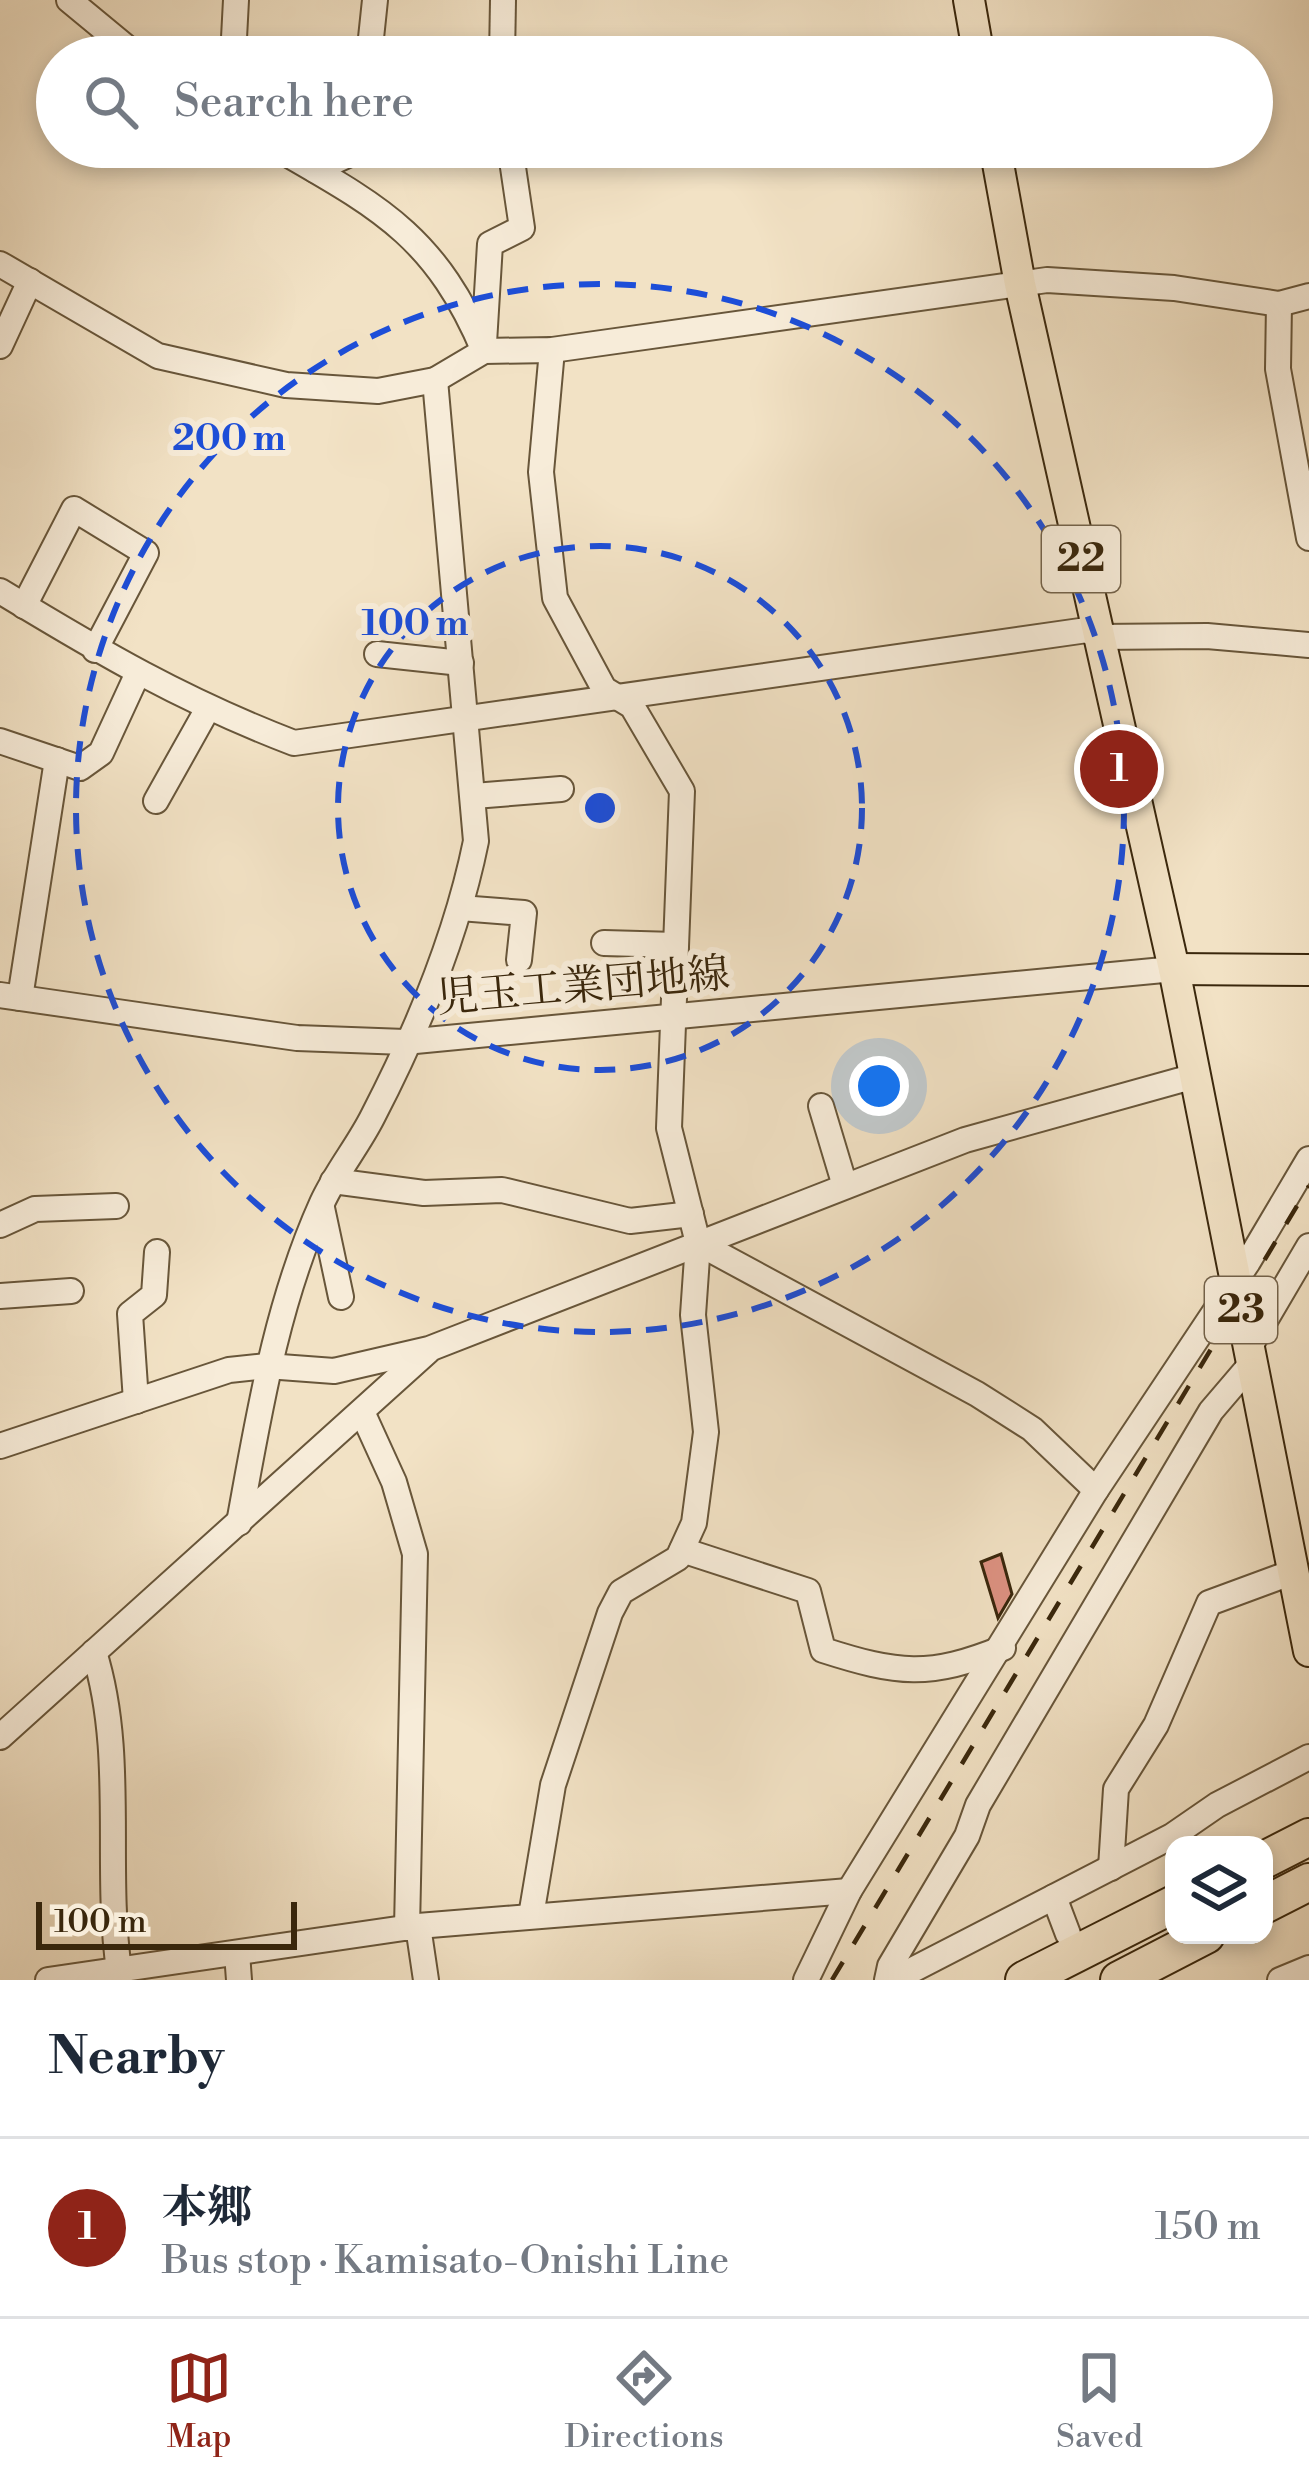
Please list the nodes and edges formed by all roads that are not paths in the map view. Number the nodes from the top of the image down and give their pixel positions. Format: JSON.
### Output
{"nodes":[{"id":1,"x":69,"y":0,"type":"edge"},
{"id":2,"x":236,"y":0,"type":"edge"},
{"id":3,"x":375,"y":0,"type":"edge"},
{"id":4,"x":503,"y":0,"type":"edge"},
{"id":5,"x":969,"y":0,"type":"edge"},
{"id":6,"x":113,"y":36,"type":"edge"},
{"id":7,"x":234,"y":36,"type":"edge"},
{"id":8,"x":371,"y":36,"type":"edge"},
{"id":9,"x":502,"y":36,"type":"edge"},
{"id":10,"x":975,"y":36,"type":"edge"},
{"id":11,"x":312,"y":168,"type":"edge"},
{"id":12,"x":319,"y":168,"type":"edge"},
{"id":13,"x":513,"y":168,"type":"edge"},
{"id":14,"x":999,"y":168,"type":"edge"},
{"id":15,"x":315,"y":170,"type":"junction"},
{"id":16,"x":0,"y":264,"type":"edge"},
{"id":17,"x":30,"y":281,"type":"junction"},
{"id":18,"x":1020,"y":284,"type":"junction"},
{"id":19,"x":1309,"y":296,"type":"edge"},
{"id":20,"x":1279,"y":304,"type":"junction"},
{"id":21,"x":0,"y":346,"type":"edge"},
{"id":22,"x":552,"y":350,"type":"junction"},
{"id":23,"x":484,"y":351,"type":"junction"},
{"id":24,"x":435,"y":380,"type":"junction"},
{"id":25,"x":1304,"y":485,"type":"edge"},
{"id":26,"x":1309,"y":538,"type":"edge"},
{"id":27,"x":0,"y":592,"type":"edge"},
{"id":28,"x":24,"y":606,"type":"junction"},
{"id":29,"x":1099,"y":637,"type":"junction"},
{"id":30,"x":1309,"y":645,"type":"edge"},
{"id":31,"x":95,"y":650,"type":"junction"},
{"id":32,"x":376,"y":654,"type":"dead end"},
{"id":33,"x":461,"y":663,"type":"junction"},
{"id":34,"x":137,"y":675,"type":"junction"},
{"id":35,"x":618,"y":697,"type":"junction"},
{"id":36,"x":207,"y":710,"type":"junction"},
{"id":37,"x":466,"y":717,"type":"junction"},
{"id":38,"x":0,"y":741,"type":"edge"},
{"id":39,"x":57,"y":760,"type":"junction"},
{"id":40,"x":561,"y":789,"type":"dead end"},
{"id":41,"x":474,"y":796,"type":"junction"},
{"id":42,"x":156,"y":801,"type":"dead end"},
{"id":43,"x":460,"y":908,"type":"junction"},
{"id":44,"x":604,"y":943,"type":"dead end"},
{"id":45,"x":676,"y":945,"type":"junction"},
{"id":46,"x":519,"y":960,"type":"dead end"},
{"id":47,"x":1174,"y":969,"type":"junction"},
{"id":48,"x":1309,"y":970,"type":"edge"},
{"id":49,"x":10,"y":997,"type":"edge"},
{"id":50,"x":674,"y":1018,"type":"junction"},
{"id":51,"x":405,"y":1042,"type":"junction"},
{"id":52,"x":1195,"y":1076,"type":"junction"},
{"id":53,"x":821,"y":1106,"type":"dead end"},
{"id":54,"x":1309,"y":1159,"type":"edge"},
{"id":55,"x":333,"y":1181,"type":"junction"},
{"id":56,"x":845,"y":1186,"type":"junction"},
{"id":57,"x":321,"y":1205,"type":"junction"},
{"id":58,"x":116,"y":1206,"type":"dead end"},
{"id":59,"x":691,"y":1214,"type":"junction"},
{"id":60,"x":0,"y":1225,"type":"edge"},
{"id":61,"x":698,"y":1243,"type":"junction"},
{"id":62,"x":1309,"y":1246,"type":"edge"},
{"id":63,"x":157,"y":1252,"type":"dead end"},
{"id":64,"x":1235,"y":1279,"type":"junction"},
{"id":65,"x":71,"y":1291,"type":"dead end"},
{"id":66,"x":0,"y":1296,"type":"edge"},
{"id":67,"x":341,"y":1298,"type":"dead end"},
{"id":68,"x":430,"y":1349,"type":"junction"},
{"id":69,"x":1250,"y":1355,"type":"junction"},
{"id":70,"x":267,"y":1366,"type":"junction"},
{"id":71,"x":136,"y":1401,"type":"junction"},
{"id":72,"x":363,"y":1414,"type":"junction"},
{"id":73,"x":0,"y":1446,"type":"edge"},
{"id":74,"x":1096,"y":1490,"type":"junction"},
{"id":75,"x":239,"y":1523,"type":"junction"},
{"id":76,"x":682,"y":1550,"type":"junction"},
{"id":77,"x":1293,"y":1572,"type":"junction"},
{"id":78,"x":1003,"y":1648,"type":"junction"},
{"id":79,"x":1309,"y":1651,"type":"edge"},
{"id":80,"x":94,"y":1652,"type":"junction"},
{"id":81,"x":3,"y":1731,"type":"edge"},
{"id":82,"x":1309,"y":1757,"type":"edge"},
{"id":83,"x":1309,"y":1838,"type":"edge"},
{"id":84,"x":1273,"y":1856,"type":"edge"},
{"id":85,"x":1111,"y":1868,"type":"junction"},
{"id":86,"x":1309,"y":1882,"type":"edge"},
{"id":87,"x":849,"y":1891,"type":"junction"},
{"id":88,"x":1054,"y":1897,"type":"junction"},
{"id":89,"x":1273,"y":1900,"type":"edge"},
{"id":90,"x":1165,"y":1909,"type":"edge"},
{"id":91,"x":531,"y":1916,"type":"junction"},
{"id":92,"x":412,"y":1927,"type":"junction"},
{"id":93,"x":1068,"y":1934,"type":"dead end"},
{"id":94,"x":1188,"y":1944,"type":"edge"},
{"id":95,"x":237,"y":1953,"type":"junction"},
{"id":96,"x":1309,"y":1968,"type":"edge"},
{"id":97,"x":118,"y":1970,"type":"junction"},
{"id":98,"x":49,"y":1980,"type":"edge"},
{"id":99,"x":239,"y":1980,"type":"edge"},
{"id":100,"x":426,"y":1980,"type":"edge"},
{"id":101,"x":806,"y":1980,"type":"edge"},
{"id":102,"x":890,"y":1980,"type":"edge"},
{"id":103,"x":1024,"y":1980,"type":"edge"},
{"id":104,"x":1119,"y":1980,"type":"edge"},
{"id":105,"x":1280,"y":1980,"type":"edge"}],
"edges":[{"from":1,"to":6,"type":"street"},
{"from":2,"to":7,"type":"street"},
{"from":3,"to":8,"type":"street"},
{"from":4,"to":9,"type":"street"},
{"from":5,"to":10,"type":"main road"},
{"from":11,"to":15,"type":"street"},
{"from":12,"to":15,"type":"street"},
{"from":13,"to":23,"type":"street"},
{"from":14,"to":18,"type":"main road","number":"22"},
{"from":15,"to":23,"type":"street"},
{"from":16,"to":17,"type":"street"},
{"from":17,"to":21,"type":"street"},
{"from":17,"to":24,"type":"street"},
{"from":18,"to":20,"type":"street"},
{"from":18,"to":22,"type":"street"},
{"from":18,"to":29,"type":"main road","number":"22"},
{"from":19,"to":20,"type":"street"},
{"from":20,"to":25,"type":"street"},
{"from":22,"to":23,"type":"street"},
{"from":22,"to":35,"type":"street"},
{"from":23,"to":24,"type":"street"},
{"from":24,"to":33,"type":"street"},
{"from":25,"to":26,"type":"street"},
{"from":27,"to":28,"type":"street"},
{"from":28,"to":31,"type":"street"},
{"from":28,"to":31,"type":"street"},
{"from":29,"to":30,"type":"street"},
{"from":29,"to":35,"type":"street"},
{"from":29,"to":47,"type":"main road","number":"22"},
{"from":31,"to":34,"type":"street"},
{"from":32,"to":33,"type":"street"},
{"from":33,"to":37,"type":"street"},
{"from":34,"to":36,"type":"street"},
{"from":34,"to":39,"type":"street"},
{"from":35,"to":37,"type":"street"},
{"from":35,"to":45,"type":"street"},
{"from":36,"to":37,"type":"street"},
{"from":36,"to":42,"type":"street"},
{"from":37,"to":41,"type":"street"},
{"from":38,"to":39,"type":"street"},
{"from":39,"to":49,"type":"street"},
{"from":40,"to":41,"type":"street"},
{"from":41,"to":43,"type":"street"},
{"from":43,"to":46,"type":"street"},
{"from":43,"to":51,"type":"street"},
{"from":44,"to":45,"type":"street"},
{"from":45,"to":50,"type":"street"},
{"from":47,"to":48,"type":"main road"},
{"from":47,"to":50,"type":"street","name":"児玉工業団地線"},
{"from":47,"to":52,"type":"main road","number":"23"},
{"from":49,"to":51,"type":"street","name":"児玉工業団地線"},
{"from":50,"to":51,"type":"street","name":"児玉工業団地線"},
{"from":50,"to":59,"type":"street"},
{"from":51,"to":55,"type":"street"},
{"from":52,"to":56,"type":"street"},
{"from":52,"to":64,"type":"main road","number":"23"},
{"from":53,"to":56,"type":"street"},
{"from":54,"to":64,"type":"street"},
{"from":55,"to":57,"type":"street"},
{"from":55,"to":59,"type":"street"},
{"from":56,"to":61,"type":"street"},
{"from":57,"to":67,"type":"street"},
{"from":57,"to":70,"type":"street"},
{"from":58,"to":60,"type":"street"},
{"from":59,"to":61,"type":"street"},
{"from":61,"to":68,"type":"street"},
{"from":61,"to":74,"type":"street"},
{"from":61,"to":76,"type":"street"},
{"from":62,"to":69,"type":"street"},
{"from":63,"to":71,"type":"street"},
{"from":64,"to":69,"type":"main road","number":"23"},
{"from":64,"to":74,"type":"street"},
{"from":65,"to":66,"type":"street"},
{"from":68,"to":70,"type":"street"},
{"from":68,"to":72,"type":"street"},
{"from":69,"to":77,"type":"main road","number":"23"},
{"from":69,"to":102,"type":"street"},
{"from":70,"to":71,"type":"street"},
{"from":70,"to":75,"type":"street"},
{"from":71,"to":73,"type":"street"},
{"from":72,"to":75,"type":"street"},
{"from":72,"to":92,"type":"street"},
{"from":74,"to":78,"type":"street"},
{"from":75,"to":80,"type":"street"},
{"from":76,"to":78,"type":"street"},
{"from":76,"to":91,"type":"street"},
{"from":77,"to":79,"type":"main road","number":"23"},
{"from":77,"to":85,"type":"street"},
{"from":78,"to":87,"type":"street"},
{"from":80,"to":81,"type":"street"},
{"from":80,"to":97,"type":"street"},
{"from":82,"to":85,"type":"street"},
{"from":83,"to":84,"type":"highway"},
{"from":85,"to":88,"type":"street"},
{"from":86,"to":89,"type":"highway"},
{"from":87,"to":91,"type":"street"},
{"from":87,"to":101,"type":"street"},
{"from":88,"to":93,"type":"street"},
{"from":88,"to":102,"type":"street"},
{"from":90,"to":103,"type":"highway"},
{"from":91,"to":92,"type":"street"},
{"from":92,"to":95,"type":"street"},
{"from":92,"to":100,"type":"street"},
{"from":94,"to":104,"type":"highway"},
{"from":95,"to":97,"type":"street"},
{"from":95,"to":99,"type":"street"},
{"from":96,"to":105,"type":"street"},
{"from":97,"to":98,"type":"street"}]}
